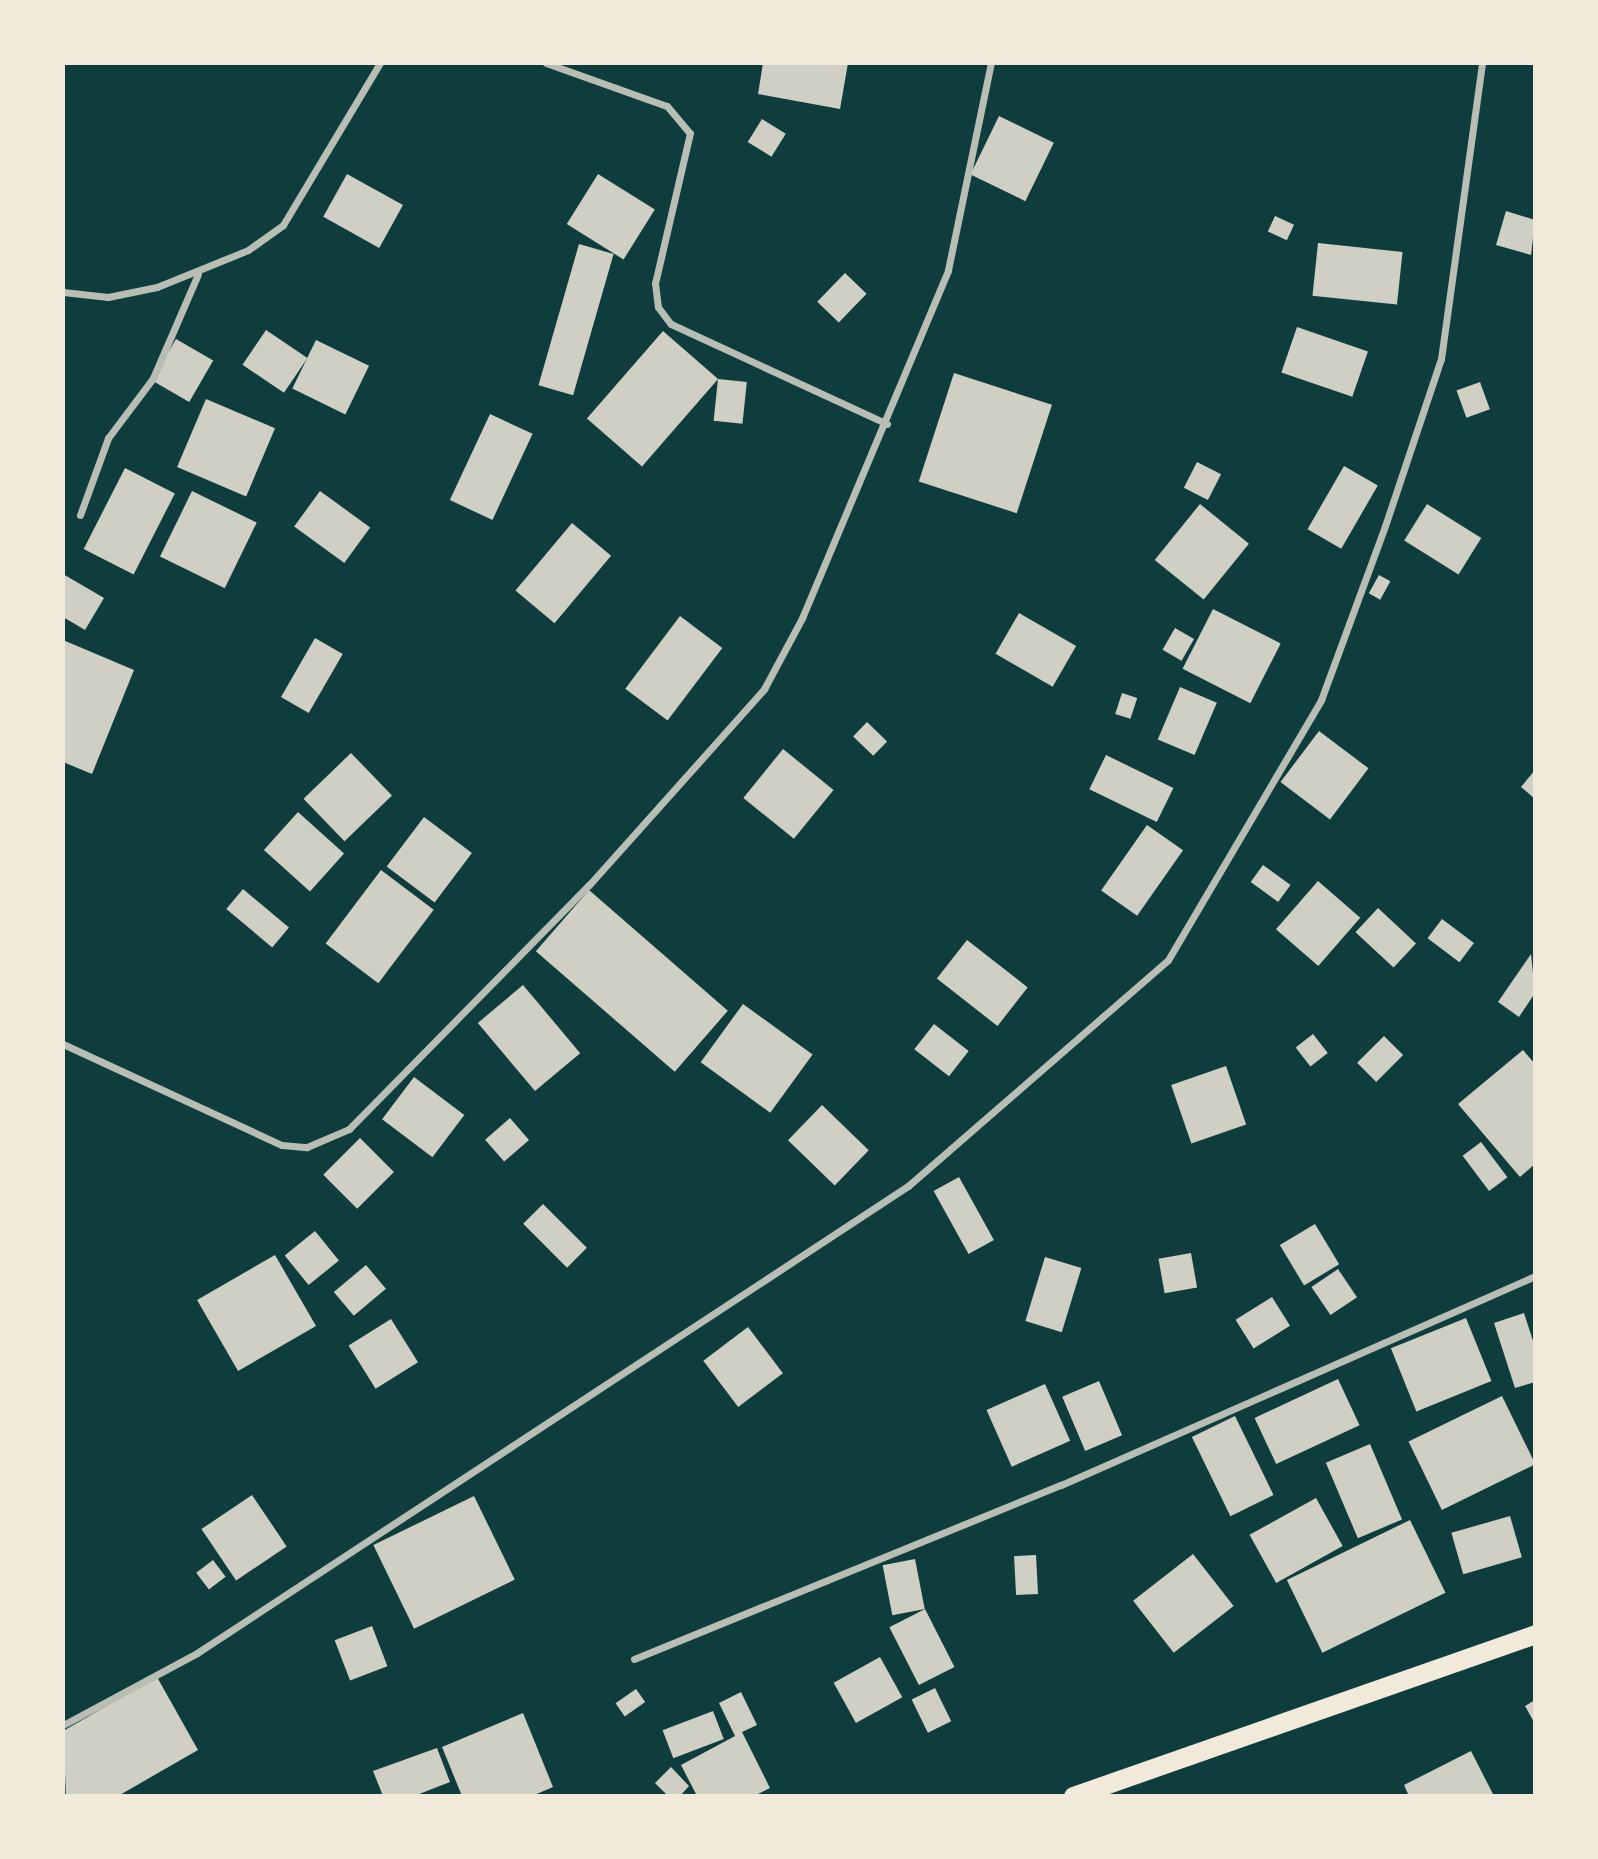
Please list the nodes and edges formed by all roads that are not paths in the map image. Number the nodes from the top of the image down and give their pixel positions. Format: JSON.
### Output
{"nodes":[{"id":1,"x":380,"y":63,"type":"edge"},
{"id":2,"x":545,"y":63,"type":"edge"},
{"id":3,"x":990,"y":63,"type":"edge"},
{"id":4,"x":1482,"y":63,"type":"edge"},
{"id":5,"x":198,"y":275,"type":"junction"},
{"id":6,"x":63,"y":292,"type":"edge"},
{"id":7,"x":887,"y":424,"type":"junction"},
{"id":8,"x":80,"y":515,"type":"dead end"},
{"id":9,"x":63,"y":1044,"type":"edge"},
{"id":10,"x":1535,"y":1276,"type":"edge"},
{"id":11,"x":1535,"y":1634,"type":"edge"},
{"id":12,"x":634,"y":1659,"type":"dead end"},
{"id":13,"x":63,"y":1725,"type":"edge"},
{"id":14,"x":1073,"y":1796,"type":"edge"}],
"edges":[{"from":1,"to":5,"type":"street"},
{"from":2,"to":7,"type":"street"},
{"from":3,"to":7,"type":"street"},
{"from":4,"to":13,"type":"street"},
{"from":5,"to":6,"type":"street"},
{"from":5,"to":8,"type":"street"},
{"from":7,"to":9,"type":"street"},
{"from":10,"to":12,"type":"street"},
{"from":11,"to":14,"type":"highway"}]}
